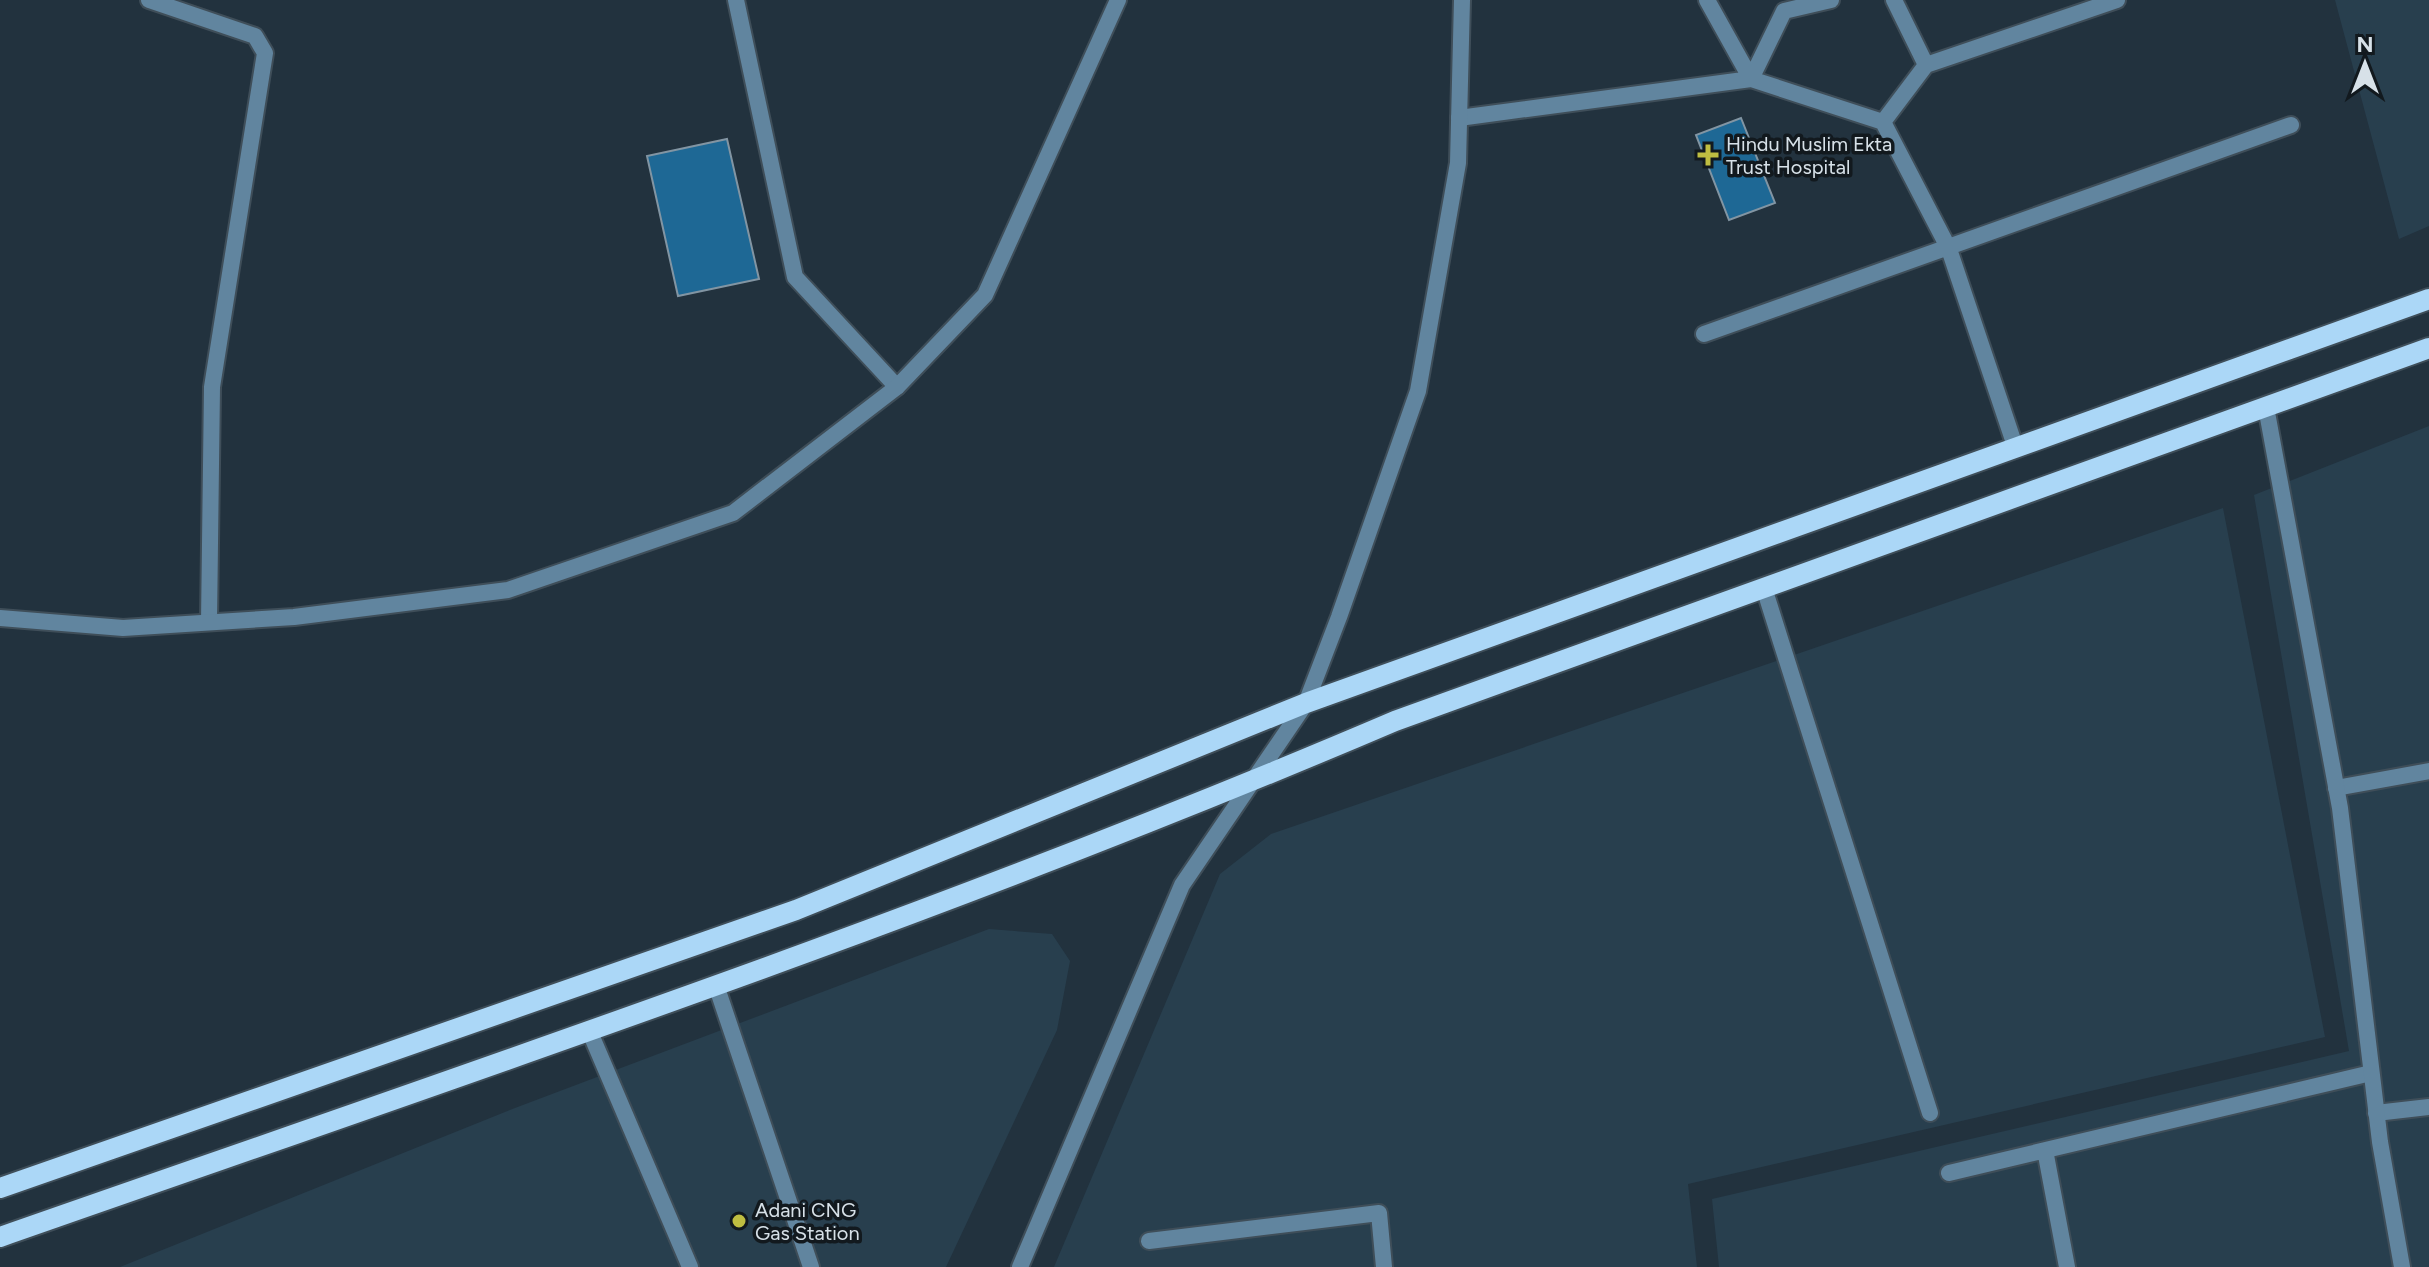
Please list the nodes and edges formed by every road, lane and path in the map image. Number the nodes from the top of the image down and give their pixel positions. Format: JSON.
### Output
{"nodes":[{"id":1,"x":149,"y":0,"type":"edge"},
{"id":2,"x":736,"y":0,"type":"edge"},
{"id":3,"x":1118,"y":0,"type":"edge"},
{"id":4,"x":1462,"y":0,"type":"edge"},
{"id":5,"x":1707,"y":0,"type":"edge"},
{"id":6,"x":1831,"y":0,"type":"edge"},
{"id":7,"x":1894,"y":0,"type":"edge"},
{"id":8,"x":2117,"y":0,"type":"edge"},
{"id":9,"x":1926,"y":65,"type":"junction"},
{"id":10,"x":1751,"y":79,"type":"junction"},
{"id":11,"x":1459,"y":118,"type":"junction"},
{"id":12,"x":1883,"y":122,"type":"junction"},
{"id":13,"x":2291,"y":125,"type":"dead end"},
{"id":14,"x":1949,"y":249,"type":"junction"},
{"id":15,"x":2429,"y":299,"type":"edge"},
{"id":16,"x":1704,"y":334,"type":"dead end"},
{"id":17,"x":2429,"y":348,"type":"edge"},
{"id":18,"x":897,"y":387,"type":"junction"},
{"id":19,"x":2266,"y":407,"type":"junction"},
{"id":20,"x":2016,"y":449,"type":"junction"},
{"id":21,"x":1764,"y":588,"type":"junction"},
{"id":22,"x":0,"y":618,"type":"edge"},
{"id":23,"x":209,"y":622,"type":"junction"},
{"id":24,"x":1306,"y":703,"type":"junction"},
{"id":25,"x":2429,"y":771,"type":"edge"},
{"id":26,"x":1256,"y":780,"type":"junction"},
{"id":27,"x":2336,"y":788,"type":"junction"},
{"id":28,"x":716,"y":985,"type":"junction"},
{"id":29,"x":589,"y":1030,"type":"junction"},
{"id":30,"x":2371,"y":1073,"type":"junction"},
{"id":31,"x":2429,"y":1107,"type":"edge"},
{"id":32,"x":1930,"y":1113,"type":"dead end"},
{"id":33,"x":2376,"y":1113,"type":"junction"},
{"id":34,"x":2045,"y":1150,"type":"junction"},
{"id":35,"x":1949,"y":1173,"type":"dead end"},
{"id":36,"x":0,"y":1188,"type":"edge"},
{"id":37,"x":0,"y":1237,"type":"edge"},
{"id":38,"x":1149,"y":1241,"type":"dead end"},
{"id":39,"x":690,"y":1267,"type":"edge"},
{"id":40,"x":811,"y":1267,"type":"edge"},
{"id":41,"x":1020,"y":1267,"type":"edge"},
{"id":42,"x":1384,"y":1267,"type":"edge"},
{"id":43,"x":2067,"y":1267,"type":"edge"},
{"id":44,"x":2402,"y":1267,"type":"edge"}],
"edges":[{"from":1,"to":23,"type":"street"},
{"from":2,"to":18,"type":"street"},
{"from":3,"to":18,"type":"street"},
{"from":4,"to":11,"type":"street"},
{"from":5,"to":10,"type":"street"},
{"from":6,"to":10,"type":"street"},
{"from":7,"to":9,"type":"street"},
{"from":8,"to":9,"type":"street"},
{"from":9,"to":12,"type":"street"},
{"from":10,"to":11,"type":"street"},
{"from":10,"to":12,"type":"street"},
{"from":11,"to":24,"type":"street"},
{"from":12,"to":14,"type":"street"},
{"from":13,"to":14,"type":"street"},
{"from":14,"to":16,"type":"street"},
{"from":14,"to":20,"type":"street"},
{"from":15,"to":20,"type":"main road"},
{"from":17,"to":19,"type":"main road"},
{"from":18,"to":23,"type":"street"},
{"from":19,"to":21,"type":"main road"},
{"from":19,"to":27,"type":"street"},
{"from":20,"to":24,"type":"main road"},
{"from":21,"to":26,"type":"main road"},
{"from":21,"to":32,"type":"street"},
{"from":22,"to":23,"type":"street"},
{"from":24,"to":26,"type":"street"},
{"from":24,"to":36,"type":"main road"},
{"from":25,"to":27,"type":"street"},
{"from":26,"to":28,"type":"main road"},
{"from":26,"to":41,"type":"street"},
{"from":27,"to":30,"type":"street"},
{"from":28,"to":29,"type":"main road"},
{"from":28,"to":40,"type":"street"},
{"from":29,"to":37,"type":"main road"},
{"from":29,"to":39,"type":"street"},
{"from":30,"to":33,"type":"street"},
{"from":30,"to":34,"type":"street"},
{"from":31,"to":33,"type":"street"},
{"from":33,"to":44,"type":"street"},
{"from":34,"to":35,"type":"street"},
{"from":34,"to":43,"type":"street"},
{"from":38,"to":42,"type":"street"}]}
